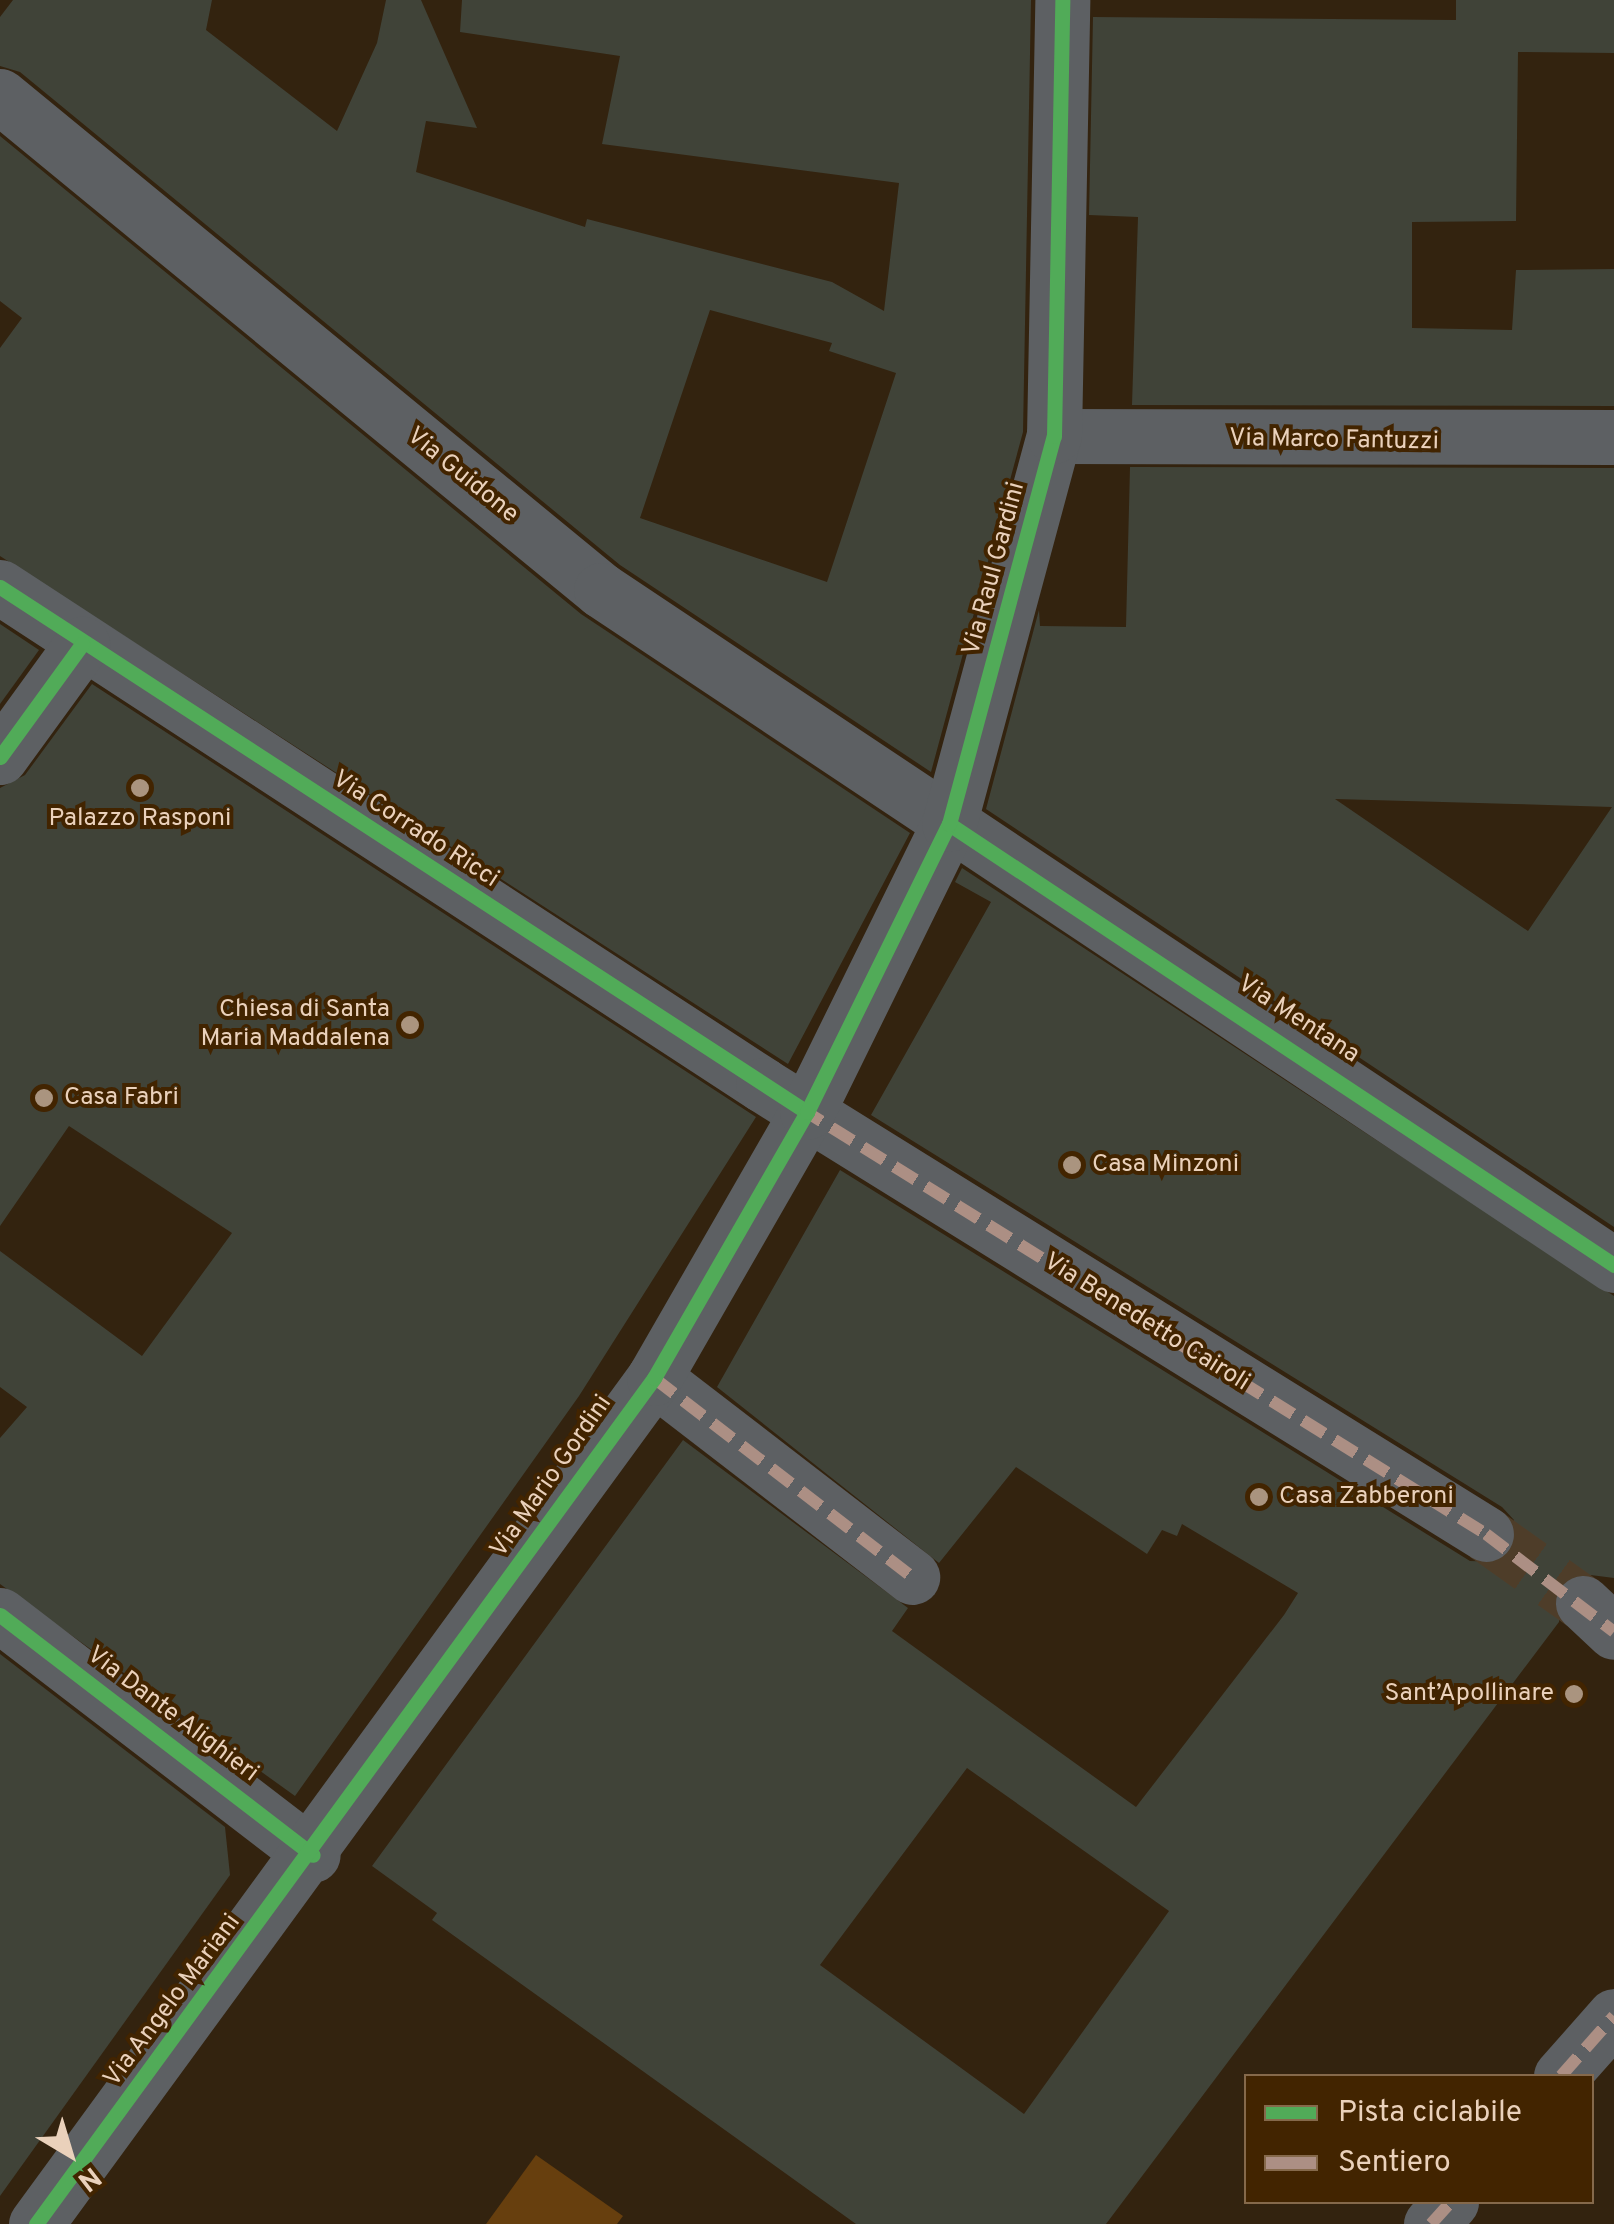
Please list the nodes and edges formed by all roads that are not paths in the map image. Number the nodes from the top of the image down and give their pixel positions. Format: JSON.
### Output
{"nodes":[{"id":1,"x":1062,"y":0,"type":"edge"},
{"id":2,"x":0,"y":96,"type":"edge"},
{"id":3,"x":1054,"y":436,"type":"junction"},
{"id":4,"x":1614,"y":437,"type":"edge"},
{"id":5,"x":0,"y":587,"type":"edge"},
{"id":6,"x":82,"y":644,"type":"junction"},
{"id":7,"x":0,"y":757,"type":"edge"},
{"id":8,"x":950,"y":824,"type":"junction"},
{"id":9,"x":806,"y":1112,"type":"junction"},
{"id":10,"x":1614,"y":1265,"type":"edge"},
{"id":11,"x":654,"y":1378,"type":"junction"},
{"id":12,"x":1486,"y":1534,"type":"tunnel mouth"},
{"id":13,"x":912,"y":1577,"type":"dead end"},
{"id":14,"x":0,"y":1615,"type":"edge"},
{"id":15,"x":313,"y":1856,"type":"junction"},
{"id":16,"x":1614,"y":2016,"type":"edge"},
{"id":17,"x":1562,"y":2074,"type":"edge"},
{"id":18,"x":1448,"y":2204,"type":"edge"},
{"id":19,"x":36,"y":2224,"type":"edge"},
{"id":20,"x":1431,"y":2224,"type":"edge"}],
"edges":[{"from":1,"to":3,"type":"street","name":"Via Raul Gardini"},
{"from":2,"to":8,"type":"street","name":"Via Guidone"},
{"from":3,"to":4,"type":"street","name":"Via Marco Fantuzzi"},
{"from":3,"to":8,"type":"street","name":"Via Raul Gardini"},
{"from":5,"to":6,"type":"street","name":"Via Corrado Ricci"},
{"from":6,"to":7,"type":"street"},
{"from":6,"to":9,"type":"street","name":"Via Corrado Ricci"},
{"from":8,"to":9,"type":"street","name":"Via Raul Gardini"},
{"from":8,"to":10,"type":"street","name":"Via Mentana"},
{"from":9,"to":11,"type":"street","name":"Via Mario Gordini"},
{"from":9,"to":12,"type":"street","name":"Via Benedetto Cairoli"},
{"from":11,"to":13,"type":"street"},
{"from":11,"to":15,"type":"street","name":"Via Mario Gordini"},
{"from":14,"to":15,"type":"street","name":"Via Dante Alighieri"},
{"from":15,"to":19,"type":"street","name":"Via Angelo Mariani"},
{"from":16,"to":17,"type":"street"},
{"from":18,"to":20,"type":"street"}]}
